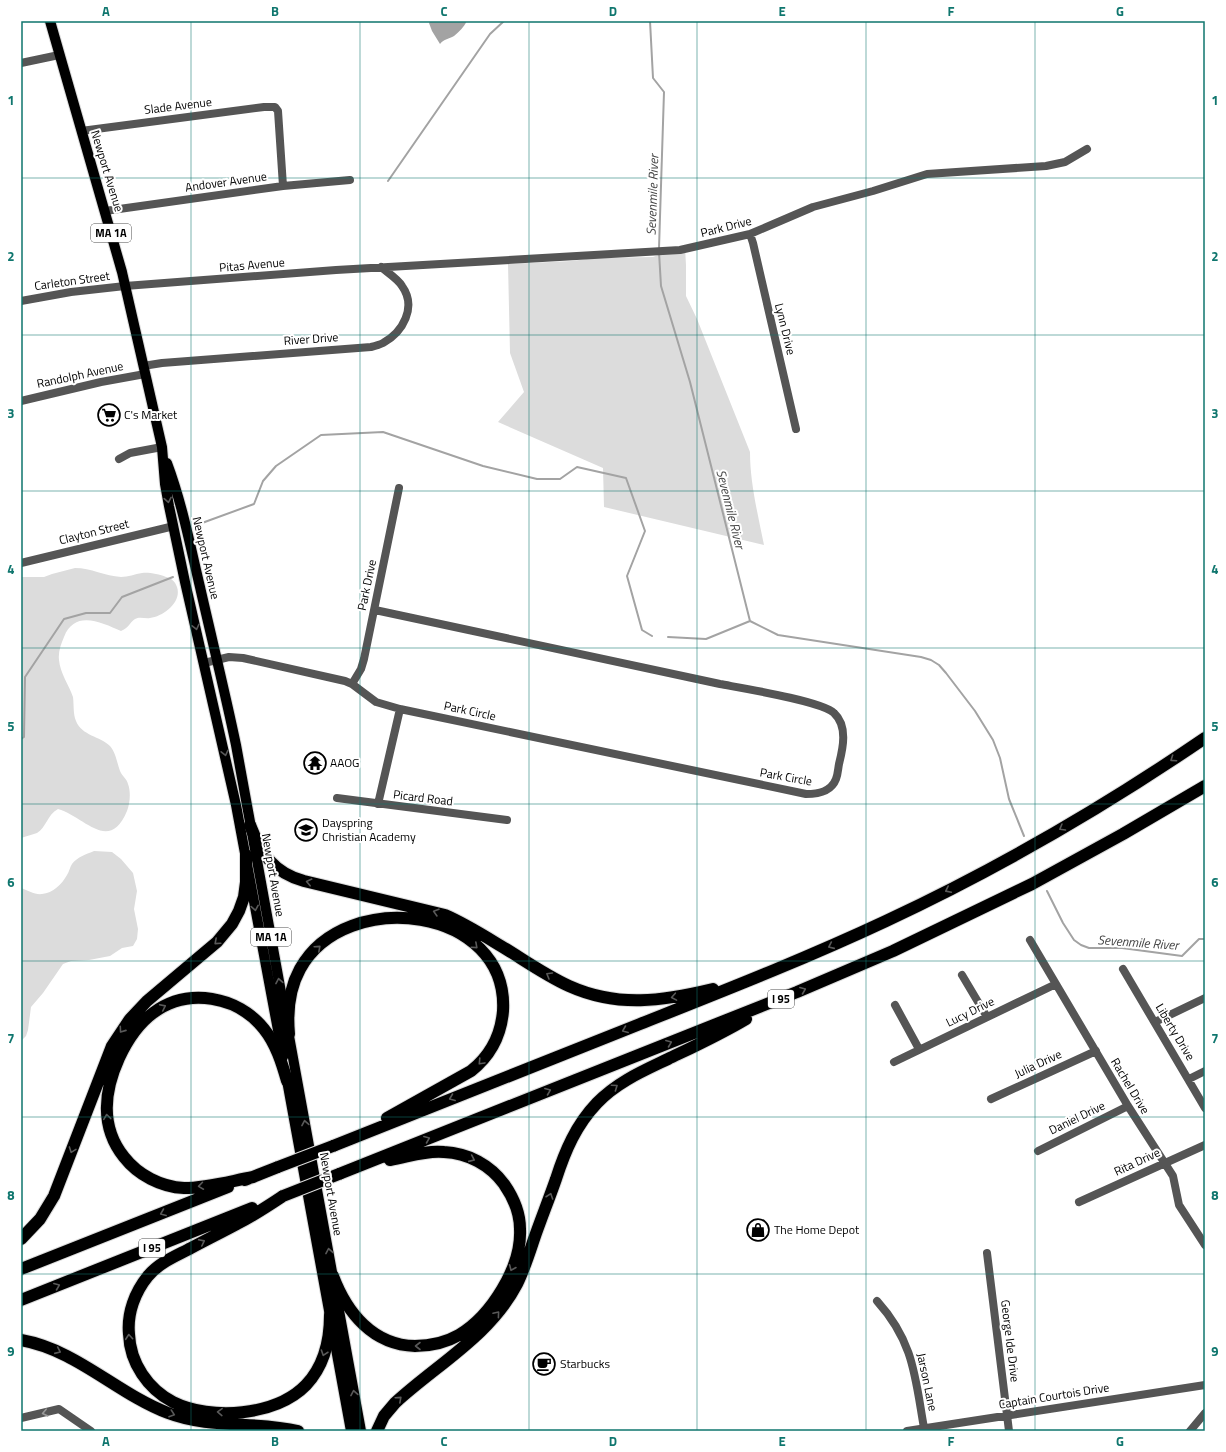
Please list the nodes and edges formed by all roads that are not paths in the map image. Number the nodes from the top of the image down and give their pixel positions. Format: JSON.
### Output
{"nodes":[{"id":1,"x":50,"y":21,"type":"edge"},
{"id":2,"x":59,"y":55,"type":"junction"},
{"id":3,"x":21,"y":63,"type":"edge"},
{"id":4,"x":81,"y":131,"type":"junction"},
{"id":5,"x":1087,"y":149,"type":"dead end"},
{"id":6,"x":350,"y":180,"type":"dead end"},
{"id":7,"x":283,"y":186,"type":"junction"},
{"id":8,"x":105,"y":211,"type":"junction"},
{"id":9,"x":750,"y":234,"type":"junction"},
{"id":10,"x":381,"y":267,"type":"junction"},
{"id":11,"x":125,"y":286,"type":"junction"},
{"id":12,"x":21,"y":301,"type":"edge"},
{"id":13,"x":144,"y":370,"type":"junction"},
{"id":14,"x":21,"y":400,"type":"edge"},
{"id":15,"x":796,"y":429,"type":"dead end"},
{"id":16,"x":162,"y":447,"type":"junction"},
{"id":17,"x":119,"y":459,"type":"dead end"},
{"id":18,"x":399,"y":488,"type":"dead end"},
{"id":19,"x":174,"y":526,"type":"junction"},
{"id":20,"x":21,"y":563,"type":"edge"},
{"id":21,"x":374,"y":610,"type":"junction"},
{"id":22,"x":217,"y":660,"type":"junction"},
{"id":23,"x":204,"y":663,"type":"junction"},
{"id":24,"x":352,"y":684,"type":"junction"},
{"id":25,"x":400,"y":709,"type":"junction"},
{"id":26,"x":1205,"y":738,"type":"edge"},
{"id":27,"x":1205,"y":786,"type":"edge"},
{"id":28,"x":337,"y":798,"type":"dead end"},
{"id":29,"x":378,"y":804,"type":"junction"},
{"id":30,"x":506,"y":820,"type":"dead end"},
{"id":31,"x":250,"y":825,"type":"junction"},
{"id":32,"x":246,"y":856,"type":"junction"},
{"id":33,"x":1030,"y":940,"type":"dead end"},
{"id":34,"x":1123,"y":969,"type":"dead end"},
{"id":35,"x":962,"y":975,"type":"dead end"},
{"id":36,"x":753,"y":979,"type":"junction"},
{"id":37,"x":1056,"y":984,"type":"junction"},
{"id":38,"x":782,"y":998,"type":"junction"},
{"id":39,"x":1205,"y":998,"type":"edge"},
{"id":40,"x":895,"y":1005,"type":"dead end"},
{"id":41,"x":987,"y":1017,"type":"junction"},
{"id":42,"x":1155,"y":1022,"type":"junction"},
{"id":43,"x":289,"y":1034,"type":"junction"},
{"id":44,"x":919,"y":1049,"type":"junction"},
{"id":45,"x":1096,"y":1051,"type":"junction"},
{"id":46,"x":894,"y":1062,"type":"dead end"},
{"id":47,"x":1205,"y":1071,"type":"edge"},
{"id":48,"x":1188,"y":1079,"type":"junction"},
{"id":49,"x":287,"y":1081,"type":"junction"},
{"id":50,"x":991,"y":1100,"type":"dead end"},
{"id":51,"x":1128,"y":1106,"type":"junction"},
{"id":52,"x":1205,"y":1108,"type":"edge"},
{"id":53,"x":356,"y":1137,"type":"junction"},
{"id":54,"x":1205,"y":1145,"type":"edge"},
{"id":55,"x":1038,"y":1151,"type":"dead end"},
{"id":56,"x":1163,"y":1163,"type":"junction"},
{"id":57,"x":366,"y":1164,"type":"junction"},
{"id":58,"x":253,"y":1177,"type":"junction"},
{"id":59,"x":283,"y":1196,"type":"junction"},
{"id":60,"x":1079,"y":1202,"type":"dead end"},
{"id":61,"x":21,"y":1239,"type":"edge"},
{"id":62,"x":1205,"y":1245,"type":"edge"},
{"id":63,"x":987,"y":1254,"type":"dead end"},
{"id":64,"x":21,"y":1269,"type":"edge"},
{"id":65,"x":333,"y":1276,"type":"junction"},
{"id":66,"x":21,"y":1300,"type":"edge"},
{"id":67,"x":877,"y":1301,"type":"dead end"},
{"id":68,"x":330,"y":1315,"type":"junction"},
{"id":69,"x":21,"y":1340,"type":"edge"},
{"id":70,"x":1205,"y":1385,"type":"edge"},
{"id":71,"x":1205,"y":1413,"type":"edge"},
{"id":72,"x":1008,"y":1416,"type":"junction"},
{"id":73,"x":21,"y":1418,"type":"edge"},
{"id":74,"x":924,"y":1428,"type":"junction"},
{"id":75,"x":91,"y":1431,"type":"edge"},
{"id":76,"x":298,"y":1431,"type":"edge"},
{"id":77,"x":351,"y":1431,"type":"edge"},
{"id":78,"x":361,"y":1431,"type":"edge"},
{"id":79,"x":377,"y":1431,"type":"edge"},
{"id":80,"x":907,"y":1431,"type":"edge"},
{"id":81,"x":1009,"y":1431,"type":"edge"},
{"id":82,"x":1190,"y":1431,"type":"edge"}],
"edges":[{"from":1,"to":2,"type":"main road","name":"Newport Avenue","number":"MA 1A"},
{"from":2,"to":3,"type":"street"},
{"from":2,"to":4,"type":"main road","name":"Newport Avenue","number":"MA 1A"},
{"from":4,"to":7,"type":"street","name":"Slade Avenue"},
{"from":4,"to":8,"type":"main road","name":"Newport Avenue","number":"MA 1A"},
{"from":5,"to":9,"type":"street","name":"Park Drive"},
{"from":6,"to":7,"type":"street","name":"Andover Avenue"},
{"from":7,"to":8,"type":"street","name":"Andover Avenue"},
{"from":8,"to":11,"type":"main road","name":"Newport Avenue","number":"MA 1A"},
{"from":9,"to":10,"type":"street","name":"Park Drive"},
{"from":9,"to":15,"type":"street","name":"Lynn Drive"},
{"from":10,"to":11,"type":"street","name":"Pitas Avenue"},
{"from":10,"to":13,"type":"street","name":"River Drive"},
{"from":11,"to":12,"type":"street","name":"Carleton Street"},
{"from":11,"to":13,"type":"main road","name":"Newport Avenue","number":"MA 1A"},
{"from":13,"to":14,"type":"street","name":"Randolph Avenue"},
{"from":13,"to":16,"type":"main road","name":"Newport Avenue","number":"MA 1A"},
{"from":16,"to":17,"type":"street"},
{"from":16,"to":19,"type":"main road","name":"Newport Avenue","number":"MA 1A","one_way":true},
{"from":16,"to":22,"type":"main road","name":"Newport Avenue","number":"MA 1A"},
{"from":18,"to":21,"type":"street","name":"Park Drive"},
{"from":19,"to":20,"type":"street","name":"Clayton Street"},
{"from":19,"to":23,"type":"main road","name":"Newport Avenue","number":"MA 1A","one_way":true},
{"from":21,"to":24,"type":"street","name":"Park Drive"},
{"from":21,"to":25,"type":"street","name":"Park Circle"},
{"from":22,"to":23,"type":"street","name":"Park Circle"},
{"from":22,"to":24,"type":"street","name":"Park Circle"},
{"from":22,"to":31,"type":"main road","name":"Newport Avenue","number":"MA 1A"},
{"from":23,"to":32,"type":"main road","name":"Newport Avenue","number":"MA 1A","one_way":true},
{"from":24,"to":25,"type":"street","name":"Park Circle"},
{"from":25,"to":29,"type":"street"},
{"from":26,"to":36,"type":"highway","number":"I 95","one_way":true},
{"from":38,"to":27,"type":"highway","number":"I 95","one_way":true},
{"from":28,"to":29,"type":"street","name":"Picard Road"},
{"from":29,"to":30,"type":"street","name":"Picard Road"},
{"from":36,"to":31,"type":"highway","one_way":true},
{"from":43,"to":31,"type":"main road","name":"Newport Avenue","number":"MA 1A","one_way":true},
{"from":32,"to":49,"type":"main road","name":"Newport Avenue","number":"MA 1A","one_way":true},
{"from":32,"to":61,"type":"highway","one_way":true},
{"from":33,"to":37,"type":"street","name":"Rachel Drive"},
{"from":34,"to":42,"type":"street","name":"Liberty Drive"},
{"from":35,"to":41,"type":"street"},
{"from":36,"to":53,"type":"highway","number":"I 95","one_way":true},
{"from":37,"to":41,"type":"street","name":"Lucy Drive"},
{"from":37,"to":45,"type":"street","name":"Rachel Drive"},
{"from":57,"to":38,"type":"highway","number":"I 95","one_way":true},
{"from":79,"to":38,"type":"highway","one_way":true},
{"from":39,"to":42,"type":"street"},
{"from":40,"to":44,"type":"street"},
{"from":41,"to":44,"type":"street","name":"Lucy Drive"},
{"from":42,"to":48,"type":"street","name":"Liberty Drive"},
{"from":43,"to":53,"type":"highway","one_way":true},
{"from":65,"to":43,"type":"main road","name":"Newport Avenue","number":"MA 1A","one_way":true},
{"from":44,"to":46,"type":"street","name":"Lucy Drive"},
{"from":45,"to":50,"type":"street","name":"Julia Drive"},
{"from":45,"to":51,"type":"street","name":"Rachel Drive"},
{"from":47,"to":48,"type":"street"},
{"from":48,"to":52,"type":"street","name":"Liberty Drive"},
{"from":58,"to":49,"type":"highway","one_way":true},
{"from":49,"to":68,"type":"main road","name":"Newport Avenue","number":"MA 1A"},
{"from":51,"to":55,"type":"street","name":"Daniel Drive"},
{"from":51,"to":56,"type":"street","name":"Rachel Drive"},
{"from":53,"to":58,"type":"highway","number":"I 95","bridge":true},
{"from":54,"to":56,"type":"street","name":"Rita Drive"},
{"from":56,"to":60,"type":"street","name":"Rita Drive"},
{"from":56,"to":62,"type":"street","name":"Rachel Drive"},
{"from":57,"to":59,"type":"highway","number":"I 95","bridge":true},
{"from":57,"to":65,"type":"highway","one_way":true},
{"from":58,"to":64,"type":"highway","number":"I 95","one_way":true},
{"from":66,"to":59,"type":"highway","number":"I 95","one_way":true},
{"from":68,"to":59,"type":"highway","one_way":true},
{"from":63,"to":72,"type":"street","name":"George Ide Drive"},
{"from":78,"to":65,"type":"main road","name":"Newport Avenue","number":"MA 1A","one_way":true},
{"from":67,"to":74,"type":"street","name":"Jarson Lane"},
{"from":68,"to":77,"type":"main road","name":"Newport Avenue","number":"MA 1A"},
{"from":69,"to":76,"type":"highway","one_way":true},
{"from":70,"to":72,"type":"street","name":"Captain Courtois Drive"},
{"from":71,"to":82,"type":"street"},
{"from":72,"to":74,"type":"street","name":"Captain Courtois Drive"},
{"from":72,"to":81,"type":"street","name":"George Ide Drive"},
{"from":75,"to":73,"type":"street","one_way":true},
{"from":74,"to":80,"type":"street","name":"Captain Courtois Drive"}]}
